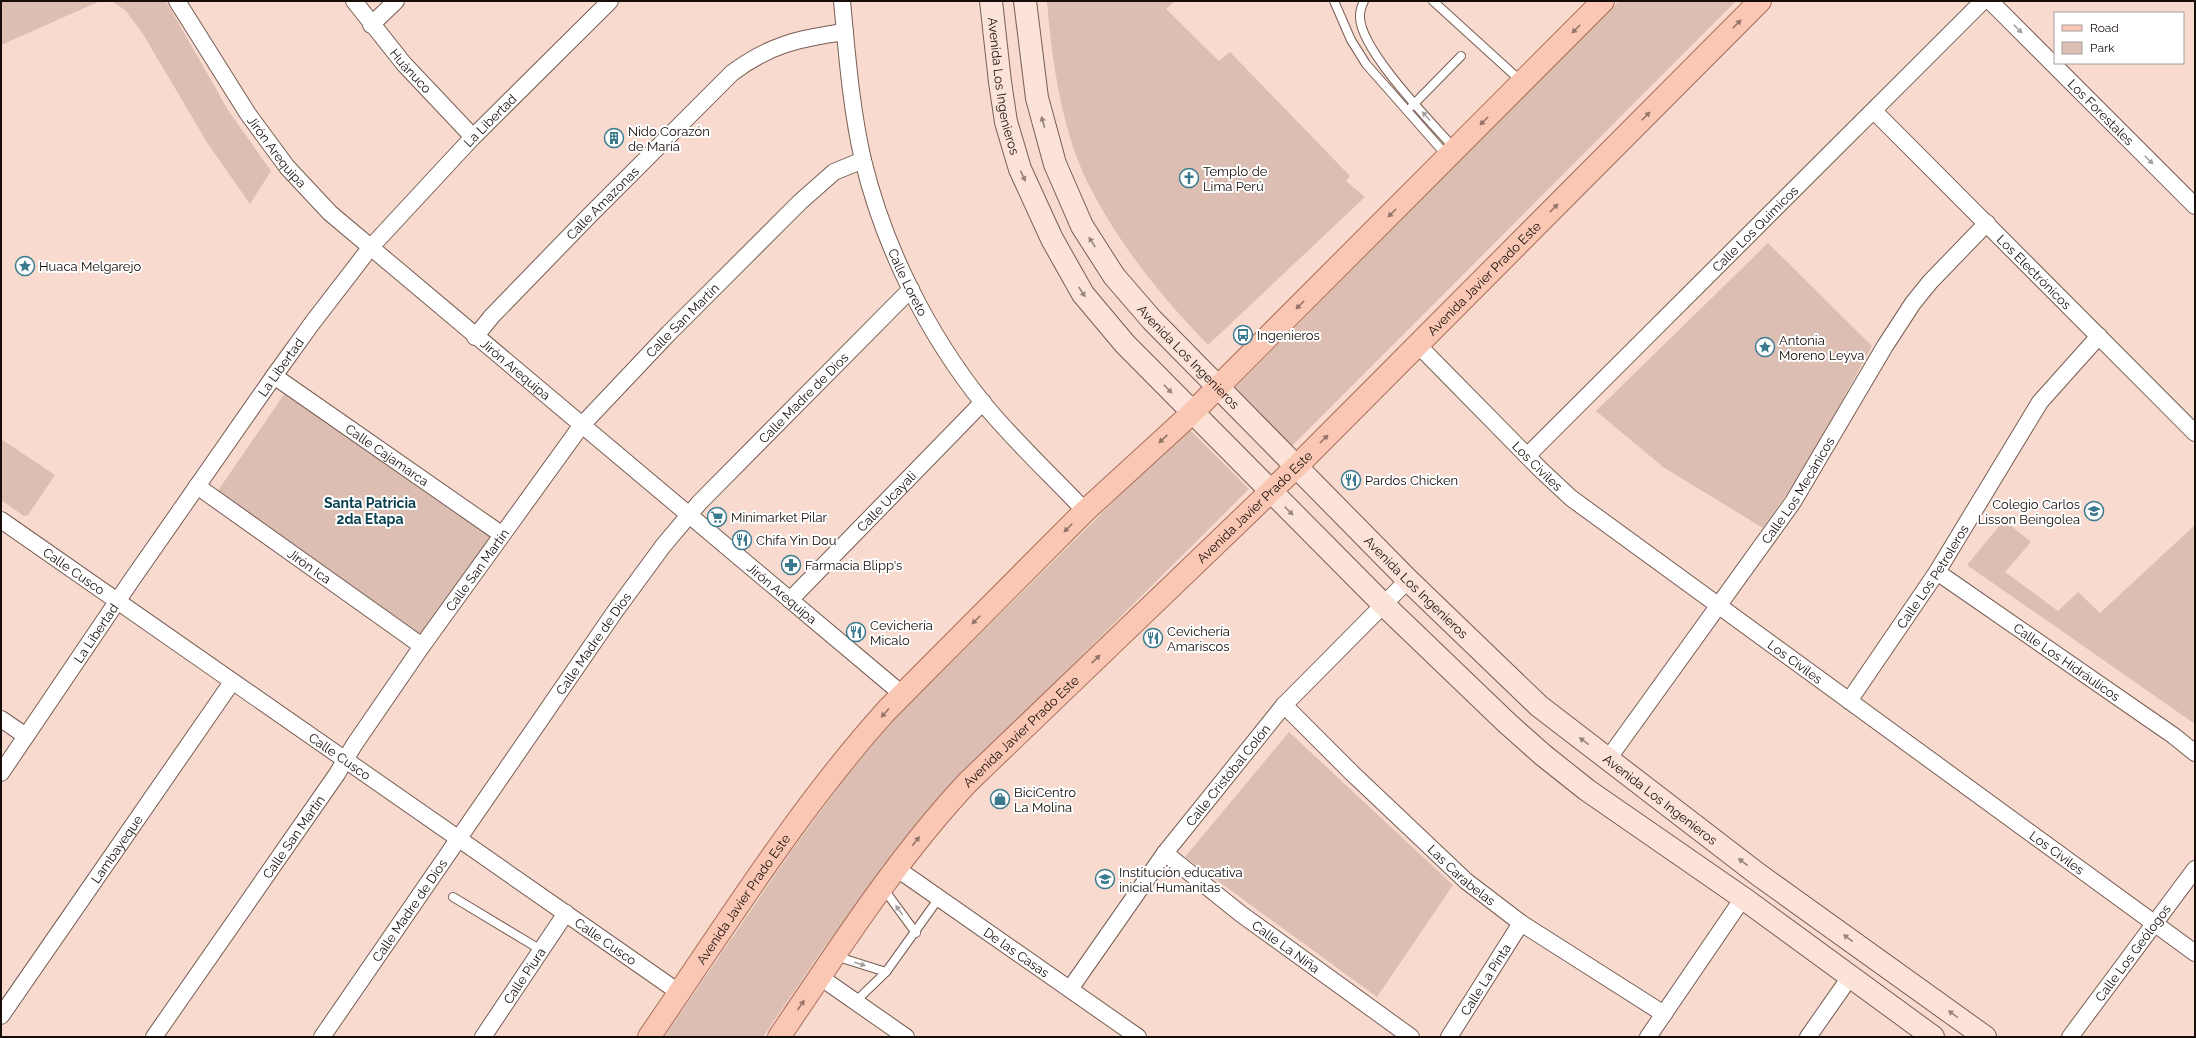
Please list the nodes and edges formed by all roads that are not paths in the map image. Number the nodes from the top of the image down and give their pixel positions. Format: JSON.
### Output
{"nodes":[{"id":1,"x":177,"y":1,"type":"edge"},
{"id":2,"x":354,"y":1,"type":"edge"},
{"id":3,"x":396,"y":1,"type":"edge"},
{"id":4,"x":610,"y":1,"type":"edge"},
{"id":5,"x":842,"y":1,"type":"edge"},
{"id":6,"x":991,"y":1,"type":"edge"},
{"id":7,"x":1026,"y":1,"type":"edge"},
{"id":8,"x":1334,"y":1,"type":"edge"},
{"id":9,"x":1364,"y":1,"type":"edge"},
{"id":10,"x":1433,"y":1,"type":"edge"},
{"id":11,"x":1603,"y":1,"type":"edge"},
{"id":12,"x":1760,"y":1,"type":"edge"},
{"id":13,"x":1983,"y":1,"type":"edge"},
{"id":14,"x":1990,"y":1,"type":"edge"},
{"id":15,"x":371,"y":25,"type":"junction"},
{"id":16,"x":845,"y":32,"type":"junction"},
{"id":17,"x":1461,"y":56,"type":"dead end"},
{"id":18,"x":1522,"y":82,"type":"junction"},
{"id":19,"x":1415,"y":103,"type":"junction"},
{"id":20,"x":1407,"y":111,"type":"junction"},
{"id":21,"x":1874,"y":111,"type":"junction"},
{"id":22,"x":473,"y":137,"type":"junction"},
{"id":23,"x":1452,"y":153,"type":"junction"},
{"id":24,"x":863,"y":160,"type":"junction"},
{"id":25,"x":2195,"y":206,"type":"edge"},
{"id":26,"x":1986,"y":223,"type":"junction"},
{"id":27,"x":370,"y":248,"type":"junction"},
{"id":28,"x":911,"y":289,"type":"junction"},
{"id":29,"x":2099,"y":336,"type":"junction"},
{"id":30,"x":475,"y":337,"type":"junction"},
{"id":31,"x":1418,"y":345,"type":"junction"},
{"id":32,"x":274,"y":376,"type":"junction"},
{"id":33,"x":1218,"y":387,"type":"junction"},
{"id":34,"x":983,"y":402,"type":"junction"},
{"id":35,"x":1192,"y":413,"type":"junction"},
{"id":36,"x":581,"y":426,"type":"junction"},
{"id":37,"x":2195,"y":433,"type":"edge"},
{"id":38,"x":1527,"y":456,"type":"junction"},
{"id":39,"x":1296,"y":467,"type":"junction"},
{"id":40,"x":197,"y":486,"type":"junction"},
{"id":41,"x":1270,"y":492,"type":"junction"},
{"id":42,"x":1085,"y":511,"type":"junction"},
{"id":43,"x":688,"y":515,"type":"junction"},
{"id":44,"x":1,"y":520,"type":"edge"},
{"id":45,"x":501,"y":534,"type":"junction"},
{"id":46,"x":1937,"y":572,"type":"junction"},
{"id":47,"x":1408,"y":580,"type":"junction"},
{"id":48,"x":790,"y":600,"type":"junction"},
{"id":49,"x":118,"y":602,"type":"junction"},
{"id":50,"x":1383,"y":604,"type":"junction"},
{"id":51,"x":1719,"y":606,"type":"junction"},
{"id":52,"x":422,"y":646,"type":"junction"},
{"id":53,"x":232,"y":682,"type":"junction"},
{"id":54,"x":902,"y":694,"type":"junction"},
{"id":55,"x":1849,"y":701,"type":"junction"},
{"id":56,"x":1284,"y":705,"type":"junction"},
{"id":57,"x":1,"y":719,"type":"edge"},
{"id":58,"x":26,"y":736,"type":"junction"},
{"id":59,"x":2195,"y":754,"type":"edge"},
{"id":60,"x":1608,"y":758,"type":"junction"},
{"id":61,"x":346,"y":759,"type":"junction"},
{"id":62,"x":1,"y":773,"type":"edge"},
{"id":63,"x":459,"y":839,"type":"junction"},
{"id":64,"x":1164,"y":853,"type":"junction"},
{"id":65,"x":896,"y":868,"type":"junction"},
{"id":66,"x":2195,"y":870,"type":"edge"},
{"id":67,"x":882,"y":887,"type":"junction"},
{"id":68,"x":453,"y":897,"type":"dead end"},
{"id":69,"x":939,"y":898,"type":"junction"},
{"id":70,"x":1743,"y":898,"type":"junction"},
{"id":71,"x":566,"y":913,"type":"junction"},
{"id":72,"x":1521,"y":923,"type":"junction"},
{"id":73,"x":2153,"y":923,"type":"junction"},
{"id":74,"x":916,"y":933,"type":"junction"},
{"id":75,"x":541,"y":950,"type":"junction"},
{"id":76,"x":2195,"y":953,"type":"edge"},
{"id":77,"x":834,"y":956,"type":"junction"},
{"id":78,"x":886,"y":972,"type":"junction"},
{"id":79,"x":820,"y":977,"type":"junction"},
{"id":80,"x":1850,"y":977,"type":"junction"},
{"id":81,"x":1070,"y":990,"type":"junction"},
{"id":82,"x":680,"y":993,"type":"junction"},
{"id":83,"x":855,"y":1002,"type":"junction"},
{"id":84,"x":1664,"y":1014,"type":"junction"},
{"id":85,"x":1,"y":1016,"type":"edge"},
{"id":86,"x":154,"y":1037,"type":"edge"},
{"id":87,"x":322,"y":1037,"type":"edge"},
{"id":88,"x":483,"y":1037,"type":"edge"},
{"id":89,"x":649,"y":1037,"type":"edge"},
{"id":90,"x":779,"y":1037,"type":"edge"},
{"id":91,"x":906,"y":1037,"type":"edge"},
{"id":92,"x":1138,"y":1037,"type":"edge"},
{"id":93,"x":1410,"y":1037,"type":"edge"},
{"id":94,"x":1449,"y":1037,"type":"edge"},
{"id":95,"x":1648,"y":1037,"type":"edge"},
{"id":96,"x":1808,"y":1037,"type":"edge"},
{"id":97,"x":1933,"y":1037,"type":"edge"},
{"id":98,"x":1985,"y":1037,"type":"edge"},
{"id":99,"x":2070,"y":1037,"type":"edge"}],
"edges":[{"from":1,"to":27,"type":"street","name":"Jirón Arequipa"},
{"from":2,"to":15,"type":"street","name":"Huánuco"},
{"from":3,"to":15,"type":"street"},
{"from":4,"to":22,"type":"street","name":"La Libertad"},
{"from":5,"to":16,"type":"street","name":"Calle Loreto"},
{"from":6,"to":35,"type":"street","name":"Avenida Los Ingenieros","one_way":true},
{"from":33,"to":7,"type":"street","name":"Avenida Los Ingenieros","one_way":true},
{"from":8,"to":20,"type":"lane"},
{"from":9,"to":19,"type":"lane"},
{"from":10,"to":18,"type":"lane"},
{"from":11,"to":18,"type":"main road","name":"Avenida Javier Prado Este","one_way":true},
{"from":31,"to":12,"type":"main road","name":"Avenida Javier Prado Este","one_way":true},
{"from":13,"to":21,"type":"street","name":"Calle Los Quimicos"},
{"from":14,"to":25,"type":"street","name":"Los Forestales","one_way":true},
{"from":15,"to":22,"type":"street","name":"Huánuco"},
{"from":16,"to":24,"type":"street","name":"Calle Loreto"},
{"from":16,"to":30,"type":"street","name":"Calle Amazonas"},
{"from":17,"to":19,"type":"lane"},
{"from":18,"to":23,"type":"main road","name":"Avenida Javier Prado Este","one_way":true},
{"from":19,"to":20,"type":"lane"},
{"from":23,"to":19,"type":"lane","one_way":true},
{"from":20,"to":23,"type":"lane"},
{"from":21,"to":26,"type":"street","name":"Los Electrónicos"},
{"from":21,"to":38,"type":"street","name":"Calle Los Quimicos"},
{"from":22,"to":27,"type":"street","name":"La Libertad"},
{"from":23,"to":33,"type":"main road","name":"Avenida Javier Prado Este","one_way":true},
{"from":24,"to":28,"type":"street","name":"Calle Loreto"},
{"from":24,"to":36,"type":"street","name":"Calle San Martín"},
{"from":26,"to":29,"type":"street","name":"Los Electrónicos"},
{"from":26,"to":51,"type":"street","name":"Calle Los Mecánicos"},
{"from":27,"to":30,"type":"street","name":"Jirón Arequipa"},
{"from":27,"to":32,"type":"street","name":"La Libertad"},
{"from":28,"to":34,"type":"street","name":"Calle Loreto"},
{"from":28,"to":43,"type":"street","name":"Calle Madre de Dios"},
{"from":29,"to":37,"type":"street","name":"Los Electrónicos"},
{"from":29,"to":46,"type":"street","name":"Calle Los Petroleros"},
{"from":30,"to":36,"type":"street","name":"Jirón Arequipa"},
{"from":31,"to":38,"type":"street","name":"Los Civiles"},
{"from":39,"to":31,"type":"main road","name":"Avenida Javier Prado Este","one_way":true},
{"from":32,"to":40,"type":"street","name":"La Libertad"},
{"from":32,"to":45,"type":"street","name":"Calle Cajamarca"},
{"from":33,"to":35,"type":"main road","name":"Avenida Javier Prado Este"},
{"from":33,"to":39,"type":"street","name":"Avenida Los Ingenieros"},
{"from":34,"to":42,"type":"street","name":"Calle Loreto"},
{"from":34,"to":48,"type":"street","name":"Calle Ucayali"},
{"from":35,"to":41,"type":"street","name":"Avenida Los Ingenieros"},
{"from":35,"to":42,"type":"main road","name":"Avenida Javier Prado Este","one_way":true},
{"from":36,"to":43,"type":"street","name":"Jirón Arequipa"},
{"from":36,"to":45,"type":"street","name":"Calle San Martín"},
{"from":38,"to":51,"type":"street","name":"Los Civiles"},
{"from":39,"to":41,"type":"main road","name":"Avenida Javier Prado Este"},
{"from":39,"to":47,"type":"street","name":"Avenida Los Ingenieros"},
{"from":40,"to":49,"type":"street","name":"La Libertad"},
{"from":40,"to":52,"type":"street","name":"Jirón Ica"},
{"from":41,"to":50,"type":"street","name":"Avenida Los Ingenieros","one_way":true},
{"from":65,"to":41,"type":"main road","name":"Avenida Javier Prado Este","one_way":true},
{"from":42,"to":54,"type":"main road","name":"Avenida Javier Prado Este","one_way":true},
{"from":43,"to":48,"type":"street","name":"Jirón Arequipa"},
{"from":43,"to":63,"type":"street","name":"Calle Madre de Dios"},
{"from":44,"to":49,"type":"street","name":"Calle Cusco"},
{"from":45,"to":52,"type":"street","name":"Calle San Martín"},
{"from":46,"to":55,"type":"street","name":"Calle Los Petroleros"},
{"from":46,"to":59,"type":"street","name":"Calle Los Hidráulicos"},
{"from":47,"to":50,"type":"street","name":"Calle Cristóbal Colón"},
{"from":60,"to":47,"type":"street","name":"Avenida Los Ingenieros","one_way":true},
{"from":48,"to":54,"type":"street","name":"Jirón Arequipa"},
{"from":49,"to":53,"type":"street","name":"Calle Cusco"},
{"from":49,"to":58,"type":"street","name":"La Libertad"},
{"from":50,"to":56,"type":"street","name":"Calle Cristóbal Colón"},
{"from":50,"to":70,"type":"street","name":"Avenida Los Ingenieros"},
{"from":51,"to":55,"type":"street","name":"Los Civiles"},
{"from":51,"to":60,"type":"street","name":"Calle Los Mecánicos"},
{"from":52,"to":61,"type":"street","name":"Calle San Martín"},
{"from":53,"to":61,"type":"street","name":"Calle Cusco"},
{"from":53,"to":85,"type":"street","name":"Lambayeque"},
{"from":54,"to":82,"type":"main road","name":"Avenida Javier Prado Este","one_way":true},
{"from":55,"to":73,"type":"street","name":"Los Civiles"},
{"from":56,"to":64,"type":"street","name":"Calle Cristóbal Colón"},
{"from":56,"to":72,"type":"street","name":"Las Carabelas"},
{"from":57,"to":58,"type":"street"},
{"from":58,"to":62,"type":"street","name":"La Libertad"},
{"from":98,"to":60,"type":"street","name":"Avenida Los Ingenieros","one_way":true},
{"from":61,"to":63,"type":"street","name":"Calle Cusco"},
{"from":61,"to":86,"type":"street","name":"Calle San Martín"},
{"from":63,"to":71,"type":"street","name":"Calle Cusco"},
{"from":63,"to":87,"type":"street","name":"Calle Madre de Dios"},
{"from":64,"to":81,"type":"street","name":"Calle Cristóbal Colón"},
{"from":64,"to":93,"type":"street","name":"Calle La Niña"},
{"from":65,"to":67,"type":"main road","name":"Avenida Javier Prado Este"},
{"from":65,"to":69,"type":"street","name":"De las Casas"},
{"from":66,"to":73,"type":"street","name":"Calle Los Geólogos"},
{"from":74,"to":67,"type":"lane","one_way":true},
{"from":67,"to":77,"type":"main road","name":"Avenida Javier Prado Este"},
{"from":68,"to":75,"type":"lane"},
{"from":69,"to":74,"type":"lane"},
{"from":69,"to":81,"type":"street","name":"De las Casas"},
{"from":70,"to":80,"type":"street","name":"Avenida Los Ingenieros"},
{"from":70,"to":84,"type":"street"},
{"from":71,"to":75,"type":"street","name":"Calle Piura"},
{"from":71,"to":82,"type":"street","name":"Calle Cusco"},
{"from":72,"to":84,"type":"street","name":"Las Carabelas"},
{"from":72,"to":94,"type":"street","name":"Calle La Pinta"},
{"from":73,"to":76,"type":"street","name":"Los Civiles"},
{"from":73,"to":99,"type":"street","name":"Calle Los Geólogos"},
{"from":74,"to":78,"type":"lane"},
{"from":75,"to":88,"type":"street","name":"Calle Piura"},
{"from":77,"to":78,"type":"lane","one_way":true},
{"from":77,"to":79,"type":"main road","name":"Avenida Javier Prado Este"},
{"from":78,"to":83,"type":"lane"},
{"from":79,"to":83,"type":"street"},
{"from":90,"to":79,"type":"main road","name":"Avenida Javier Prado Este","one_way":true},
{"from":80,"to":96,"type":"street"},
{"from":80,"to":97,"type":"street","name":"Avenida Los Ingenieros"},
{"from":81,"to":92,"type":"street","name":"De las Casas"},
{"from":82,"to":89,"type":"main road","name":"Avenida Javier Prado Este"},
{"from":83,"to":91,"type":"street"},
{"from":84,"to":95,"type":"street"}]}
